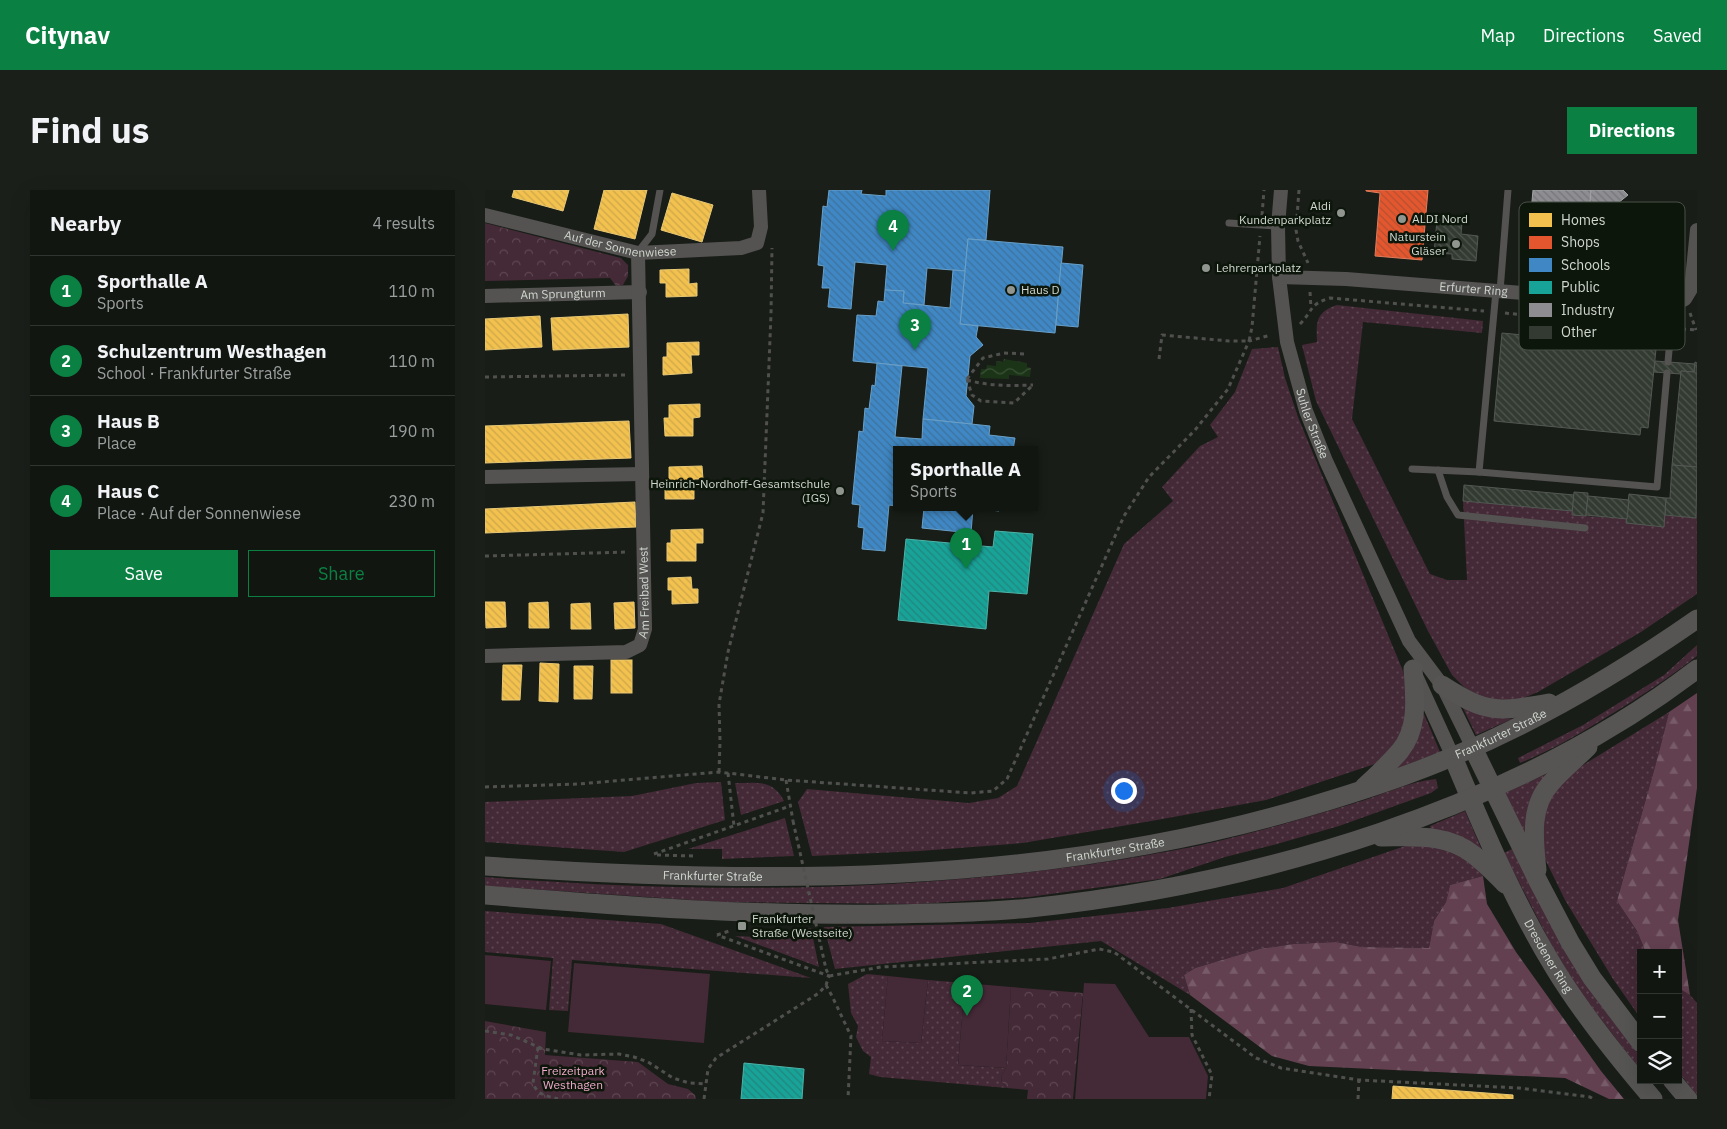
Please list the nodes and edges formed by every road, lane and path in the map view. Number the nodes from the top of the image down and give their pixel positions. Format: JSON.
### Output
{"nodes":[{"id":1,"x":660,"y":190,"type":"edge"},
{"id":2,"x":759,"y":190,"type":"edge"},
{"id":3,"x":1264,"y":190,"type":"edge"},
{"id":4,"x":1281,"y":190,"type":"edge"},
{"id":5,"x":1299,"y":190,"type":"edge"},
{"id":6,"x":1508,"y":190,"type":"edge"},
{"id":7,"x":485,"y":215,"type":"edge"},
{"id":8,"x":1229,"y":222,"type":"dead end"},
{"id":9,"x":1261,"y":224,"type":"junction"},
{"id":10,"x":1279,"y":226,"type":"junction"},
{"id":11,"x":1697,"y":230,"type":"edge"},
{"id":12,"x":772,"y":245,"type":"dead end"},
{"id":13,"x":638,"y":253,"type":"junction"},
{"id":14,"x":1279,"y":277,"type":"junction"},
{"id":15,"x":1309,"y":278,"type":"junction"},
{"id":16,"x":1498,"y":291,"type":"junction"},
{"id":17,"x":640,"y":292,"type":"junction"},
{"id":18,"x":1519,"y":293,"type":"edge"},
{"id":19,"x":485,"y":296,"type":"edge"},
{"id":20,"x":1685,"y":298,"type":"edge"},
{"id":21,"x":1311,"y":309,"type":"dead end"},
{"id":22,"x":1285,"y":331,"type":"junction"},
{"id":23,"x":1249,"y":341,"type":"junction"},
{"id":24,"x":1669,"y":350,"type":"edge"},
{"id":25,"x":1026,"y":354,"type":"dead end"},
{"id":26,"x":1159,"y":359,"type":"dead end"},
{"id":27,"x":1668,"y":362,"type":"dead end"},
{"id":28,"x":1667,"y":373,"type":"dead end"},
{"id":29,"x":641,"y":375,"type":"junction"},
{"id":30,"x":485,"y":377,"type":"edge"},
{"id":31,"x":967,"y":380,"type":"junction"},
{"id":32,"x":1412,"y":469,"type":"dead end"},
{"id":33,"x":1438,"y":470,"type":"junction"},
{"id":34,"x":1479,"y":472,"type":"junction"},
{"id":35,"x":642,"y":474,"type":"junction"},
{"id":36,"x":485,"y":477,"type":"edge"},
{"id":37,"x":1585,"y":528,"type":"dead end"},
{"id":38,"x":644,"y":552,"type":"junction"},
{"id":39,"x":485,"y":556,"type":"edge"},
{"id":40,"x":1697,"y":619,"type":"edge"},
{"id":41,"x":1409,"y":641,"type":"junction"},
{"id":42,"x":485,"y":656,"type":"edge"},
{"id":43,"x":1413,"y":669,"type":"junction"},
{"id":44,"x":1697,"y":669,"type":"edge"},
{"id":45,"x":1442,"y":685,"type":"junction"},
{"id":46,"x":1568,"y":700,"type":"junction"},
{"id":47,"x":1604,"y":731,"type":"junction"},
{"id":48,"x":1473,"y":748,"type":"junction"},
{"id":49,"x":1453,"y":757,"type":"junction"},
{"id":50,"x":719,"y":772,"type":"junction"},
{"id":51,"x":728,"y":773,"type":"junction"},
{"id":52,"x":786,"y":780,"type":"junction"},
{"id":53,"x":485,"y":787,"type":"edge"},
{"id":54,"x":1493,"y":788,"type":"junction"},
{"id":55,"x":1359,"y":792,"type":"junction"},
{"id":56,"x":1470,"y":798,"type":"junction"},
{"id":57,"x":790,"y":806,"type":"junction"},
{"id":58,"x":734,"y":826,"type":"junction"},
{"id":59,"x":1367,"y":837,"type":"junction"},
{"id":60,"x":694,"y":856,"type":"dead end"},
{"id":61,"x":485,"y":866,"type":"edge"},
{"id":62,"x":1538,"y":881,"type":"junction"},
{"id":63,"x":1512,"y":891,"type":"junction"},
{"id":64,"x":485,"y":895,"type":"edge"},
{"id":65,"x":733,"y":929,"type":"dead end"},
{"id":66,"x":829,"y":976,"type":"junction"},
{"id":67,"x":826,"y":985,"type":"junction"},
{"id":68,"x":1191,"y":1009,"type":"junction"},
{"id":69,"x":485,"y":1031,"type":"edge"},
{"id":70,"x":1638,"y":1039,"type":"edge"},
{"id":71,"x":539,"y":1047,"type":"junction"},
{"id":72,"x":1359,"y":1080,"type":"junction"},
{"id":73,"x":705,"y":1084,"type":"junction"},
{"id":74,"x":1675,"y":1084,"type":"edge"},
{"id":75,"x":558,"y":1099,"type":"edge"},
{"id":76,"x":704,"y":1099,"type":"edge"},
{"id":77,"x":848,"y":1099,"type":"edge"},
{"id":78,"x":1209,"y":1099,"type":"edge"},
{"id":79,"x":1358,"y":1099,"type":"edge"},
{"id":80,"x":1593,"y":1099,"type":"edge"},
{"id":81,"x":1653,"y":1099,"type":"edge"},
{"id":82,"x":1688,"y":1099,"type":"edge"}],
"edges":[{"from":1,"to":13,"type":"lane"},
{"from":2,"to":13,"type":"street","name":"Auf der Sonnenwiese"},
{"from":3,"to":9,"type":"path"},
{"from":4,"to":10,"type":"street","name":"Suhler Straße"},
{"from":5,"to":15,"type":"path"},
{"from":6,"to":16,"type":"lane"},
{"from":7,"to":13,"type":"street","name":"Auf der Sonnenwiese"},
{"from":8,"to":9,"type":"lane"},
{"from":9,"to":10,"type":"lane"},
{"from":9,"to":23,"type":"path"},
{"from":10,"to":14,"type":"street","name":"Suhler Straße"},
{"from":11,"to":20,"type":"street"},
{"from":12,"to":50,"type":"path"},
{"from":13,"to":17,"type":"street","name":"Am Freibad West"},
{"from":14,"to":15,"type":"street","name":"Erfurter Ring"},
{"from":14,"to":22,"type":"street","name":"Suhler Straße"},
{"from":15,"to":16,"type":"street","name":"Erfurter Ring"},
{"from":15,"to":21,"type":"path"},
{"from":16,"to":18,"type":"street","name":"Erfurter Ring"},
{"from":16,"to":34,"type":"lane"},
{"from":17,"to":19,"type":"street","name":"Am Sprungturm"},
{"from":17,"to":29,"type":"street","name":"Am Freibad West"},
{"from":22,"to":23,"type":"path"},
{"from":22,"to":41,"type":"street","name":"Suhler Straße"},
{"from":23,"to":26,"type":"path"},
{"from":23,"to":52,"type":"path"},
{"from":24,"to":27,"type":"lane"},
{"from":25,"to":31,"type":"path"},
{"from":28,"to":34,"type":"lane"},
{"from":29,"to":30,"type":"path"},
{"from":29,"to":35,"type":"street","name":"Am Freibad West"},
{"from":31,"to":31,"type":"path"},
{"from":32,"to":33,"type":"lane"},
{"from":33,"to":34,"type":"lane"},
{"from":33,"to":37,"type":"lane"},
{"from":35,"to":36,"type":"street"},
{"from":35,"to":38,"type":"street","name":"Am Freibad West"},
{"from":38,"to":39,"type":"path"},
{"from":38,"to":42,"type":"street","name":"Am Freibad West"},
{"from":40,"to":46,"type":"street","name":"Frankfurter Straße"},
{"from":41,"to":43,"type":"street","name":"Suhler Straße"},
{"from":41,"to":45,"type":"street","name":"Suhler Straße"},
{"from":43,"to":49,"type":"street","name":"Suhler Straße"},
{"from":43,"to":55,"type":"street"},
{"from":44,"to":47,"type":"street"},
{"from":45,"to":46,"type":"street"},
{"from":45,"to":48,"type":"street","name":"Suhler Straße"},
{"from":46,"to":48,"type":"street","name":"Frankfurter Straße"},
{"from":47,"to":54,"type":"street"},
{"from":47,"to":62,"type":"street"},
{"from":48,"to":49,"type":"street","name":"Frankfurter Straße"},
{"from":48,"to":54,"type":"street","name":"Dresdener Ring"},
{"from":49,"to":55,"type":"street","name":"Frankfurter Straße"},
{"from":49,"to":56,"type":"street","name":"Dresdener Ring"},
{"from":50,"to":51,"type":"path"},
{"from":50,"to":53,"type":"path"},
{"from":51,"to":52,"type":"path"},
{"from":51,"to":58,"type":"path"},
{"from":52,"to":57,"type":"path"},
{"from":54,"to":56,"type":"street"},
{"from":54,"to":62,"type":"street","name":"Dresdener Ring"},
{"from":55,"to":61,"type":"street","name":"Frankfurter Straße"},
{"from":56,"to":59,"type":"street"},
{"from":56,"to":63,"type":"street","name":"Dresdener Ring"},
{"from":57,"to":58,"type":"path"},
{"from":57,"to":66,"type":"path","bridge":true},
{"from":58,"to":60,"type":"path"},
{"from":59,"to":63,"type":"street"},
{"from":59,"to":64,"type":"street"},
{"from":62,"to":70,"type":"street","name":"Dresdener Ring"},
{"from":63,"to":81,"type":"street","name":"Dresdener Ring"},
{"from":65,"to":66,"type":"path"},
{"from":66,"to":67,"type":"path"},
{"from":66,"to":68,"type":"path"},
{"from":67,"to":73,"type":"path"},
{"from":67,"to":77,"type":"path"},
{"from":68,"to":72,"type":"path"},
{"from":68,"to":78,"type":"path"},
{"from":69,"to":71,"type":"path"},
{"from":71,"to":73,"type":"path"},
{"from":71,"to":75,"type":"path"},
{"from":72,"to":79,"type":"path"},
{"from":72,"to":80,"type":"path"},
{"from":73,"to":76,"type":"path"},
{"from":74,"to":82,"type":"street"}]}
